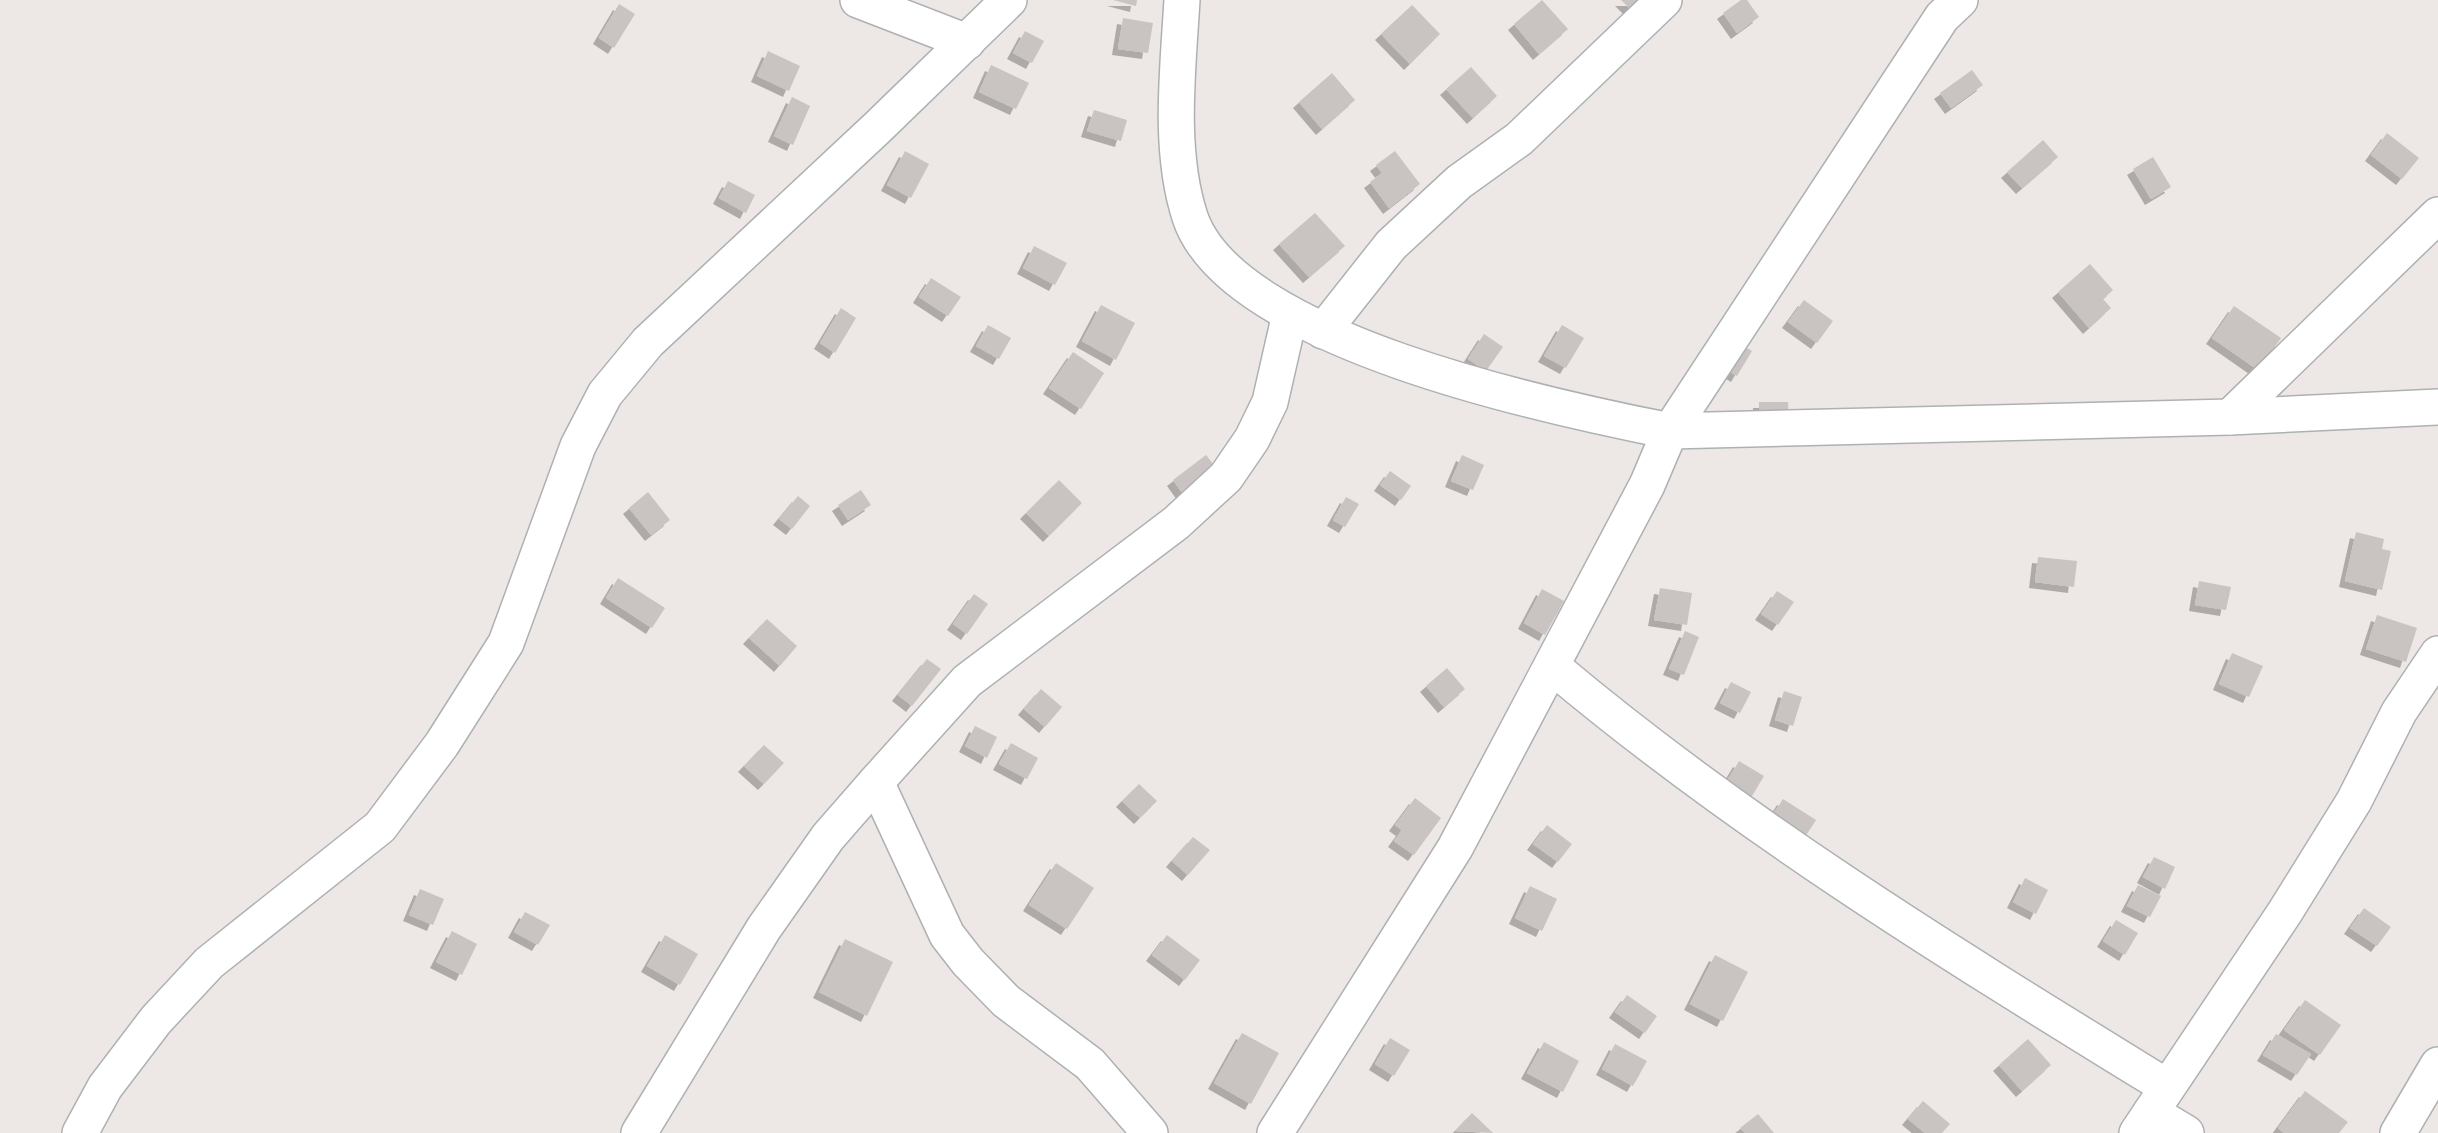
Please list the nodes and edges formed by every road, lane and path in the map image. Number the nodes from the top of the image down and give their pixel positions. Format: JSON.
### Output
{"nodes":[{"id":1,"x":858,"y":0,"type":"edge"},
{"id":2,"x":1009,"y":0,"type":"edge"},
{"id":3,"x":1182,"y":0,"type":"edge"},
{"id":4,"x":1664,"y":0,"type":"edge"},
{"id":5,"x":1960,"y":0,"type":"edge"},
{"id":6,"x":967,"y":42,"type":"junction"},
{"id":7,"x":2438,"y":215,"type":"edge"},
{"id":8,"x":1290,"y":314,"type":"junction"},
{"id":9,"x":1323,"y":331,"type":"junction"},
{"id":10,"x":2438,"y":407,"type":"edge"},
{"id":11,"x":2230,"y":416,"type":"junction"},
{"id":12,"x":1670,"y":431,"type":"junction"},
{"id":13,"x":2438,"y":654,"type":"edge"},
{"id":14,"x":1553,"y":667,"type":"junction"},
{"id":15,"x":876,"y":782,"type":"junction"},
{"id":16,"x":2438,"y":1065,"type":"edge"},
{"id":17,"x":2152,"y":1111,"type":"edge"},
{"id":18,"x":80,"y":1133,"type":"edge"},
{"id":19,"x":639,"y":1133,"type":"edge"},
{"id":20,"x":1150,"y":1133,"type":"edge"},
{"id":21,"x":1275,"y":1133,"type":"edge"},
{"id":22,"x":2186,"y":1133,"type":"edge"},
{"id":23,"x":2398,"y":1133,"type":"edge"}],
"edges":[{"from":1,"to":6,"type":"street"},
{"from":2,"to":6,"type":"street"},
{"from":3,"to":8,"type":"street"},
{"from":4,"to":9,"type":"street"},
{"from":5,"to":12,"type":"street"},
{"from":6,"to":18,"type":"street"},
{"from":7,"to":11,"type":"street"},
{"from":8,"to":9,"type":"street"},
{"from":8,"to":15,"type":"street"},
{"from":9,"to":12,"type":"street"},
{"from":10,"to":11,"type":"street"},
{"from":11,"to":12,"type":"street"},
{"from":12,"to":14,"type":"street"},
{"from":13,"to":17,"type":"street"},
{"from":14,"to":17,"type":"street"},
{"from":14,"to":21,"type":"street"},
{"from":15,"to":19,"type":"street"},
{"from":15,"to":20,"type":"street"},
{"from":16,"to":23,"type":"street"},
{"from":17,"to":22,"type":"street"}]}
